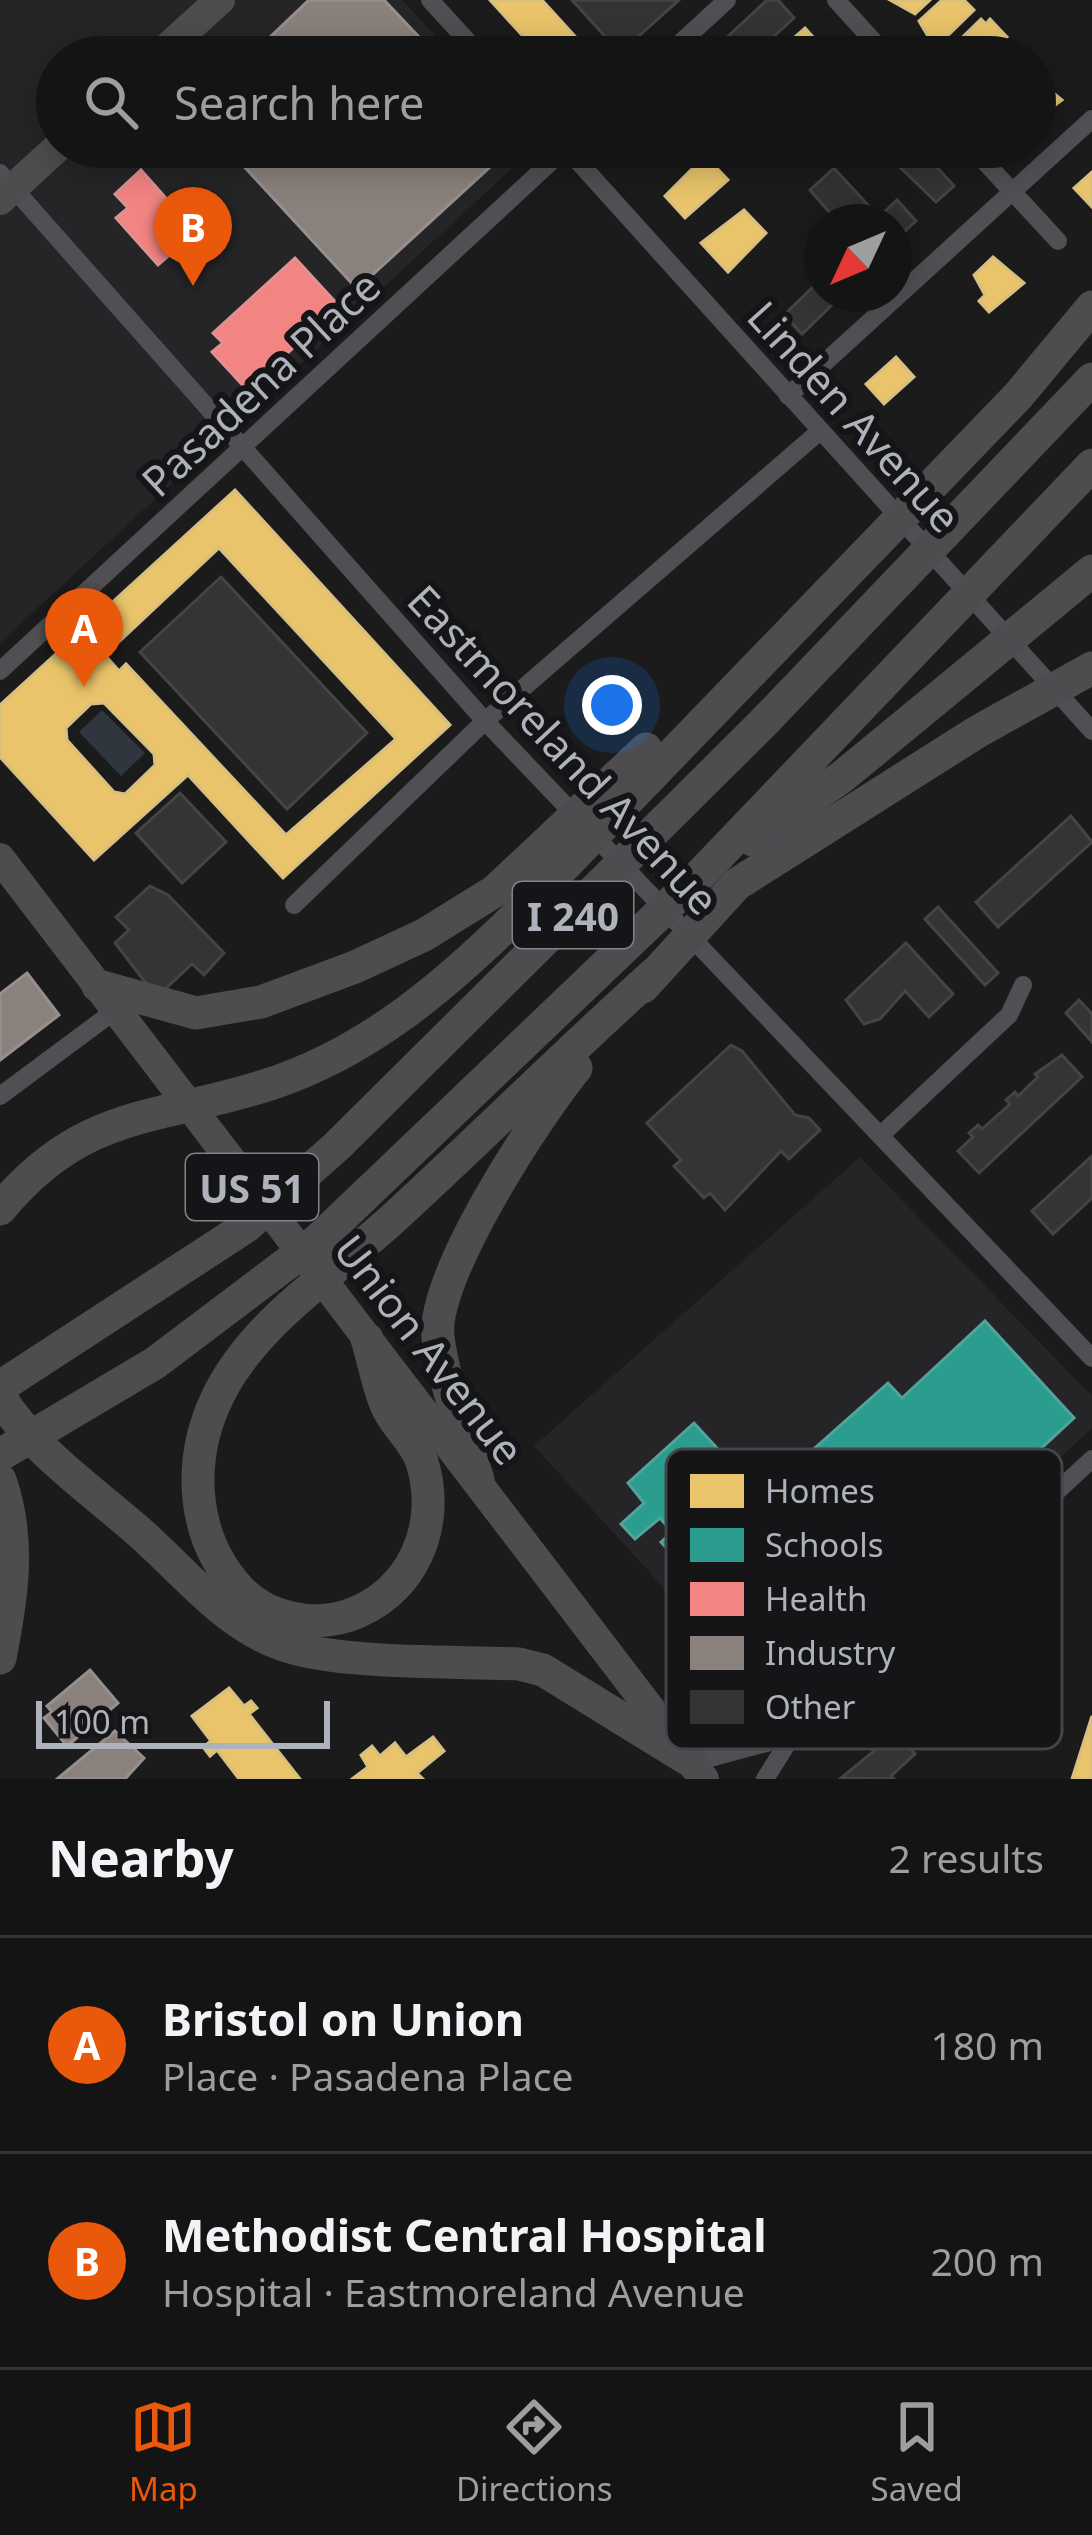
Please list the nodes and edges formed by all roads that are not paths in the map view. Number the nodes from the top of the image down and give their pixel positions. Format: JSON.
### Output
{"nodes":[{"id":1,"x":220,"y":0,"type":"edge"},
{"id":2,"x":430,"y":0,"type":"edge"},
{"id":3,"x":727,"y":0,"type":"edge"},
{"id":4,"x":836,"y":0,"type":"edge"},
{"id":5,"x":180,"y":36,"type":"edge"},
{"id":6,"x":463,"y":36,"type":"edge"},
{"id":7,"x":688,"y":36,"type":"edge"},
{"id":8,"x":869,"y":36,"type":"edge"},
{"id":9,"x":1092,"y":119,"type":"edge"},
{"id":10,"x":1056,"y":153,"type":"edge"},
{"id":11,"x":36,"y":163,"type":"edge"},
{"id":12,"x":544,"y":168,"type":"edge"},
{"id":13,"x":585,"y":168,"type":"edge"},
{"id":14,"x":990,"y":168,"type":"edge"},
{"id":15,"x":1040,"y":168,"type":"edge"},
{"id":16,"x":4,"y":187,"type":"edge"},
{"id":17,"x":1013,"y":193,"type":"junction"},
{"id":18,"x":1058,"y":241,"type":"dead end"},
{"id":19,"x":1092,"y":307,"type":"edge"},
{"id":20,"x":1092,"y":379,"type":"edge"},
{"id":21,"x":788,"y":396,"type":"junction"},
{"id":22,"x":820,"y":431,"type":"junction"},
{"id":23,"x":241,"y":451,"type":"junction"},
{"id":24,"x":1092,"y":465,"type":"edge"},
{"id":25,"x":1092,"y":571,"type":"edge"},
{"id":26,"x":808,"y":612,"type":"junction"},
{"id":27,"x":1092,"y":668,"type":"edge"},
{"id":28,"x":0,"y":671,"type":"edge"},
{"id":29,"x":485,"y":721,"type":"junction"},
{"id":30,"x":1092,"y":731,"type":"edge"},
{"id":31,"x":0,"y":858,"type":"edge"},
{"id":32,"x":701,"y":874,"type":"junction"},
{"id":33,"x":294,"y":904,"type":"dead end"},
{"id":34,"x":655,"y":973,"type":"junction"},
{"id":35,"x":1023,"y":985,"type":"dead end"},
{"id":36,"x":108,"y":998,"type":"junction"},
{"id":37,"x":0,"y":1096,"type":"edge"},
{"id":38,"x":883,"y":1133,"type":"junction"},
{"id":39,"x":0,"y":1209,"type":"edge"},
{"id":40,"x":367,"y":1339,"type":"junction"},
{"id":41,"x":1092,"y":1358,"type":"edge"},
{"id":42,"x":0,"y":1388,"type":"edge"},
{"id":43,"x":0,"y":1397,"type":"edge"},
{"id":44,"x":0,"y":1455,"type":"edge"},
{"id":45,"x":1092,"y":1460,"type":"edge"},
{"id":46,"x":0,"y":1480,"type":"edge"},
{"id":47,"x":478,"y":1480,"type":"junction"},
{"id":48,"x":1062,"y":1488,"type":"edge"},
{"id":49,"x":0,"y":1658,"type":"edge"},
{"id":50,"x":666,"y":1736,"type":"edge"},
{"id":51,"x":757,"y":1749,"type":"edge"},
{"id":52,"x":784,"y":1749,"type":"edge"},
{"id":53,"x":693,"y":1773,"type":"edge"},
{"id":54,"x":765,"y":1779,"type":"edge"}],
"edges":[{"from":1,"to":5,"type":"main road"},
{"from":2,"to":6,"type":"street"},
{"from":3,"to":7,"type":"street"},
{"from":4,"to":8,"type":"street"},
{"from":9,"to":10,"type":"street"},
{"from":11,"to":16,"type":"main road"},
{"from":12,"to":23,"type":"street","name":"Pasadena Place"},
{"from":13,"to":21,"type":"street","name":"Linden Avenue"},
{"from":14,"to":17,"type":"street"},
{"from":15,"to":17,"type":"street"},
{"from":16,"to":23,"type":"street","name":"Eastmoreland Avenue"},
{"from":17,"to":18,"type":"street"},
{"from":17,"to":21,"type":"street"},
{"from":19,"to":26,"type":"highway"},
{"from":20,"to":42,"type":"highway","number":"I 240"},
{"from":21,"to":22,"type":"street","name":"Linden Avenue"},
{"from":22,"to":29,"type":"street"},
{"from":22,"to":30,"type":"street","name":"Linden Avenue"},
{"from":23,"to":28,"type":"street","name":"Pasadena Place"},
{"from":23,"to":29,"type":"street","name":"Eastmoreland Avenue"},
{"from":24,"to":32,"type":"highway","number":"I 240"},
{"from":25,"to":32,"type":"highway"},
{"from":26,"to":36,"type":"highway"},
{"from":26,"to":39,"type":"highway"},
{"from":27,"to":34,"type":"highway"},
{"from":29,"to":33,"type":"street"},
{"from":29,"to":38,"type":"street","name":"Eastmoreland Avenue"},
{"from":31,"to":36,"type":"main road","name":"Union Avenue","number":"US 51"},
{"from":32,"to":44,"type":"highway","number":"I 240"},
{"from":34,"to":40,"type":"highway"},
{"from":34,"to":47,"type":"highway"},
{"from":35,"to":38,"type":"street"},
{"from":36,"to":37,"type":"street"},
{"from":36,"to":40,"type":"main road","name":"Union Avenue","number":"US 51"},
{"from":38,"to":41,"type":"street","name":"Eastmoreland Avenue"},
{"from":40,"to":47,"type":"main road","name":"Union Avenue","number":"US 51"},
{"from":43,"to":53,"type":"highway"},
{"from":45,"to":48,"type":"street"},
{"from":46,"to":49,"type":"highway"},
{"from":47,"to":50,"type":"main road","name":"Union Avenue","number":"US 51"},
{"from":51,"to":53,"type":"street"},
{"from":52,"to":54,"type":"street"}]}
